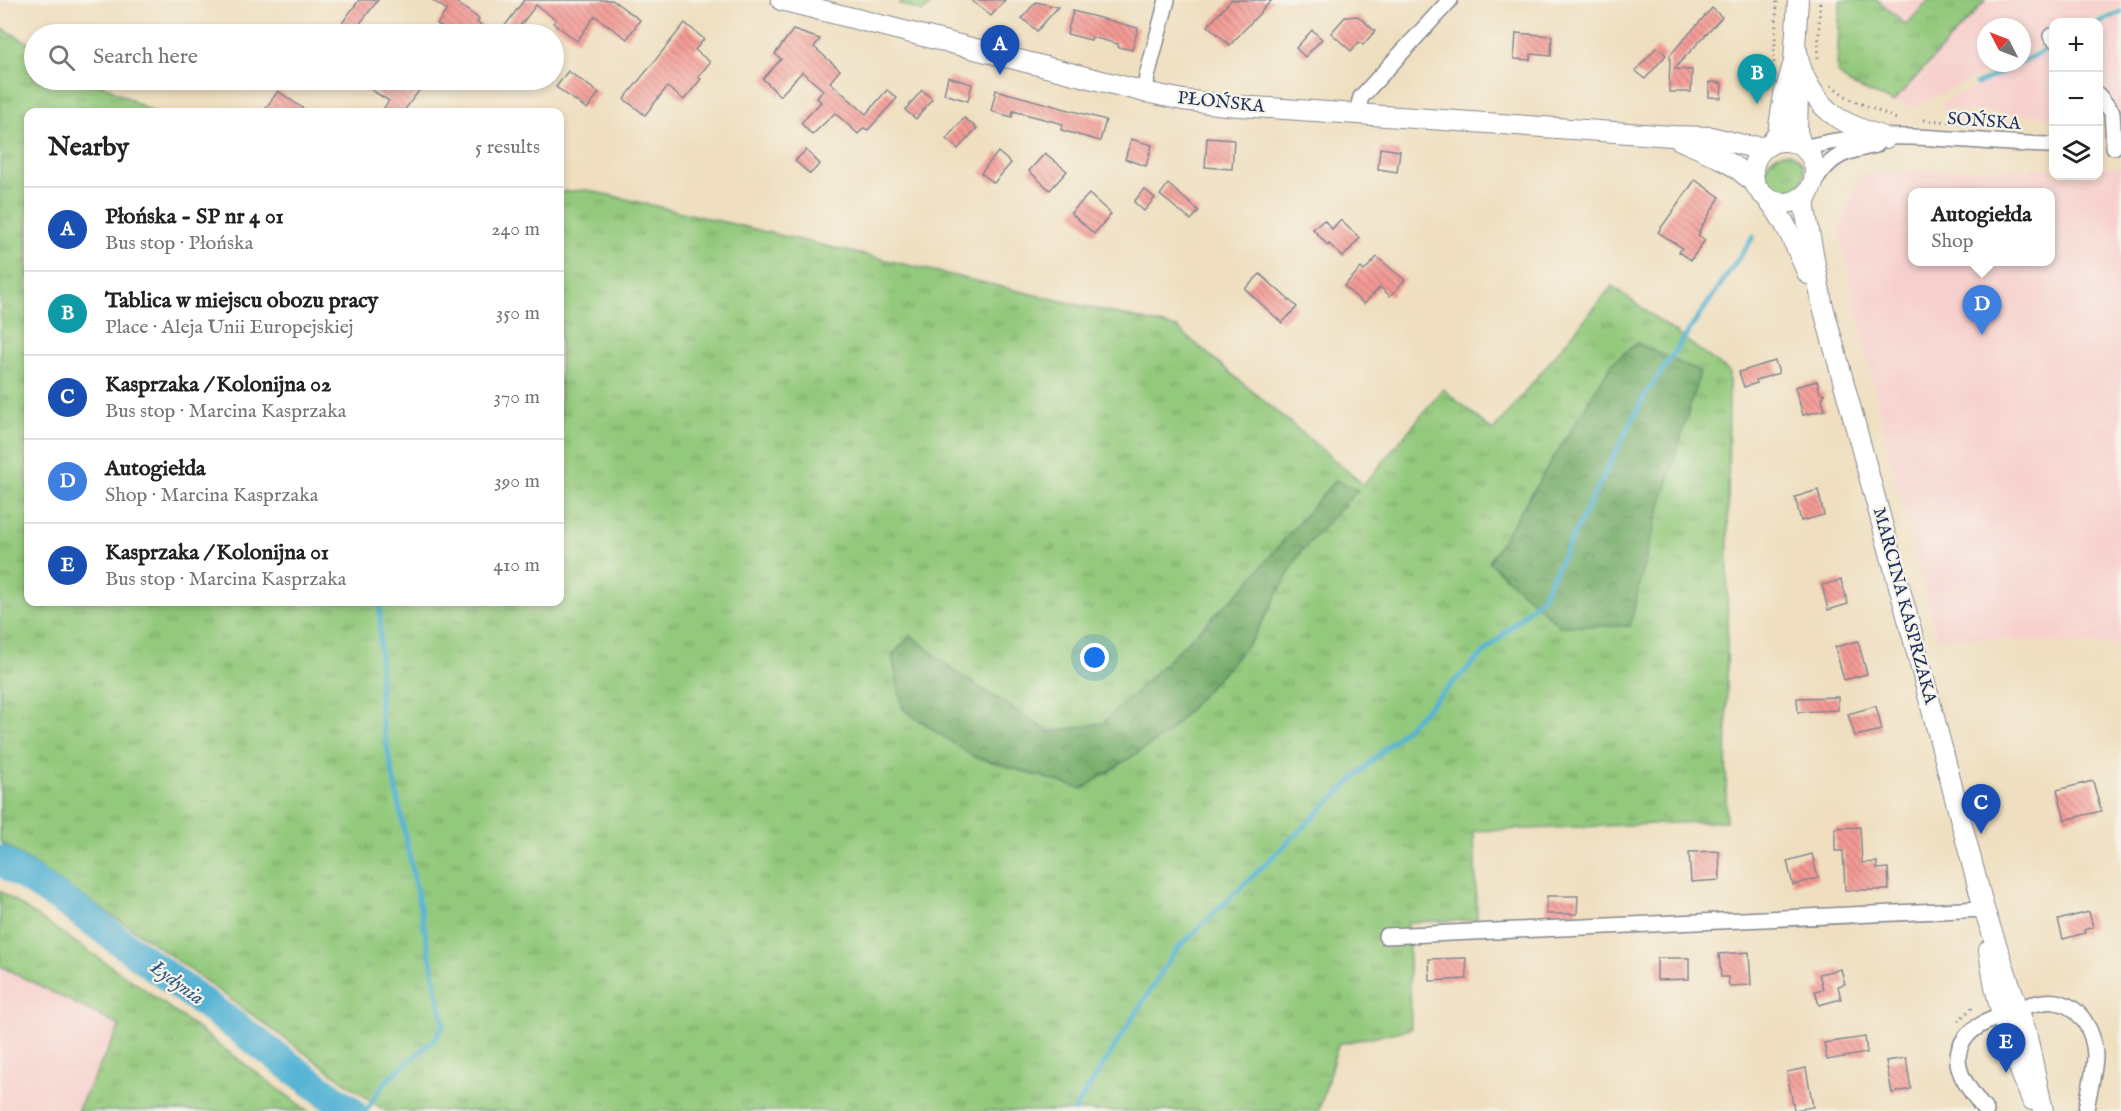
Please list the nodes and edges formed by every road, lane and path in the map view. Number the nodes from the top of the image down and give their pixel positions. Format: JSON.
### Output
{"nodes":[{"id":1,"x":781,"y":0,"type":"edge"},
{"id":2,"x":1167,"y":0,"type":"edge"},
{"id":3,"x":1450,"y":0,"type":"edge"},
{"id":4,"x":1798,"y":0,"type":"edge"},
{"id":5,"x":1820,"y":0,"type":"edge"},
{"id":6,"x":1795,"y":52,"type":"junction"},
{"id":7,"x":1818,"y":60,"type":"dead end"},
{"id":8,"x":1829,"y":83,"type":"dead end"},
{"id":9,"x":1145,"y":92,"type":"junction"},
{"id":10,"x":2103,"y":101,"type":"edge"},
{"id":11,"x":1356,"y":115,"type":"junction"},
{"id":12,"x":1905,"y":120,"type":"dead end"},
{"id":13,"x":1921,"y":120,"type":"dead end"},
{"id":14,"x":1938,"y":120,"type":"dead end"},
{"id":15,"x":1672,"y":136,"type":"junction"},
{"id":16,"x":1886,"y":138,"type":"junction"},
{"id":17,"x":1911,"y":138,"type":"junction"},
{"id":18,"x":1768,"y":145,"type":"junction"},
{"id":19,"x":2049,"y":145,"type":"edge"},
{"id":20,"x":1804,"y":147,"type":"junction"},
{"id":21,"x":2111,"y":147,"type":"edge"},
{"id":22,"x":1812,"y":186,"type":"junction"},
{"id":23,"x":1761,"y":191,"type":"junction"},
{"id":24,"x":1822,"y":303,"type":"junction"},
{"id":25,"x":1984,"y":909,"type":"junction"},
{"id":26,"x":1386,"y":936,"type":"dead end"},
{"id":27,"x":2012,"y":1011,"type":"junction"},
{"id":28,"x":1986,"y":1111,"type":"edge"},
{"id":29,"x":2037,"y":1111,"type":"edge"},
{"id":30,"x":2043,"y":1111,"type":"edge"},
{"id":31,"x":2086,"y":1111,"type":"edge"}],
"edges":[{"from":1,"to":9,"type":"main road","name":"PŁOŃSKA"},
{"from":2,"to":9,"type":"street"},
{"from":3,"to":11,"type":"street"},
{"from":4,"to":6,"type":"main road"},
{"from":5,"to":7,"type":"path"},
{"from":6,"to":16,"type":"main road"},
{"from":6,"to":18,"type":"main road"},
{"from":6,"to":20,"type":"main road"},
{"from":8,"to":12,"type":"path"},
{"from":9,"to":11,"type":"main road","name":"PŁOŃSKA"},
{"from":10,"to":21,"type":"street"},
{"from":11,"to":15,"type":"main road","name":"PŁOŃSKA"},
{"from":13,"to":14,"type":"path"},
{"from":15,"to":18,"type":"main road","name":"PŁOŃSKA"},
{"from":15,"to":23,"type":"main road","name":"PŁOŃSKA"},
{"from":16,"to":17,"type":"street","name":"SOŃSKA"},
{"from":16,"to":20,"type":"street","name":"SOŃSKA"},
{"from":17,"to":19,"type":"street","name":"SOŃSKA"},
{"from":17,"to":22,"type":"street","name":"SOŃSKA"},
{"from":18,"to":20,"type":"main road"},
{"from":18,"to":23,"type":"main road"},
{"from":20,"to":22,"type":"main road"},
{"from":22,"to":23,"type":"main road"},
{"from":22,"to":24,"type":"main road","name":"MARCINA KASPRZAKA"},
{"from":23,"to":24,"type":"main road","name":"MARCINA KASPRZAKA"},
{"from":24,"to":25,"type":"main road","name":"MARCINA KASPRZAKA"},
{"from":25,"to":26,"type":"street"},
{"from":25,"to":27,"type":"main road","name":"MARCINA KASPRZAKA"},
{"from":27,"to":28,"type":"street"},
{"from":27,"to":29,"type":"main road","name":"MARCINA KASPRZAKA"},
{"from":27,"to":30,"type":"main road","name":"MARCINA KASPRZAKA"},
{"from":27,"to":31,"type":"street"}]}
